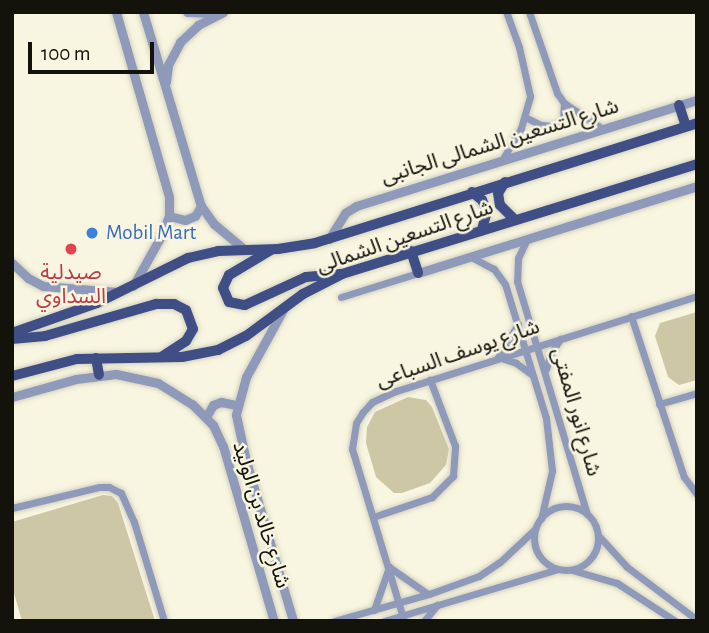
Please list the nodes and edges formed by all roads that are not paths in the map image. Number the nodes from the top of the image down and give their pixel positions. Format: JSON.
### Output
{"nodes":[{"id":1,"x":116,"y":12,"type":"edge"},
{"id":2,"x":143,"y":12,"type":"edge"},
{"id":3,"x":187,"y":12,"type":"edge"},
{"id":4,"x":506,"y":12,"type":"edge"},
{"id":5,"x":529,"y":12,"type":"edge"},
{"id":6,"x":222,"y":13,"type":"edge"},
{"id":7,"x":166,"y":91,"type":"junction"},
{"id":8,"x":697,"y":100,"type":"edge"},
{"id":9,"x":564,"y":103,"type":"junction"},
{"id":10,"x":679,"y":105,"type":"junction"},
{"id":11,"x":525,"y":117,"type":"junction"},
{"id":12,"x":691,"y":125,"type":"edge"},
{"id":13,"x":603,"y":129,"type":"junction"},
{"id":14,"x":502,"y":160,"type":"junction"},
{"id":15,"x":697,"y":164,"type":"edge"},
{"id":16,"x":505,"y":182,"type":"junction"},
{"id":17,"x":697,"y":186,"type":"edge"},
{"id":18,"x":472,"y":192,"type":"junction"},
{"id":19,"x":201,"y":206,"type":"junction"},
{"id":20,"x":169,"y":216,"type":"junction"},
{"id":21,"x":515,"y":220,"type":"junction"},
{"id":22,"x":482,"y":230,"type":"junction"},
{"id":23,"x":330,"y":239,"type":"junction"},
{"id":24,"x":527,"y":239,"type":"junction"},
{"id":25,"x":244,"y":249,"type":"junction"},
{"id":26,"x":273,"y":249,"type":"junction"},
{"id":27,"x":411,"y":251,"type":"junction"},
{"id":28,"x":470,"y":256,"type":"junction"},
{"id":29,"x":12,"y":263,"type":"edge"},
{"id":30,"x":418,"y":273,"type":"junction"},
{"id":31,"x":342,"y":274,"type":"junction"},
{"id":32,"x":133,"y":286,"type":"junction"},
{"id":33,"x":120,"y":292,"type":"junction"},
{"id":34,"x":697,"y":296,"type":"edge"},
{"id":35,"x":341,"y":297,"type":"dead end"},
{"id":36,"x":286,"y":305,"type":"junction"},
{"id":37,"x":631,"y":316,"type":"junction"},
{"id":38,"x":518,"y":324,"type":"junction"},
{"id":39,"x":12,"y":333,"type":"edge"},
{"id":40,"x":561,"y":338,"type":"junction"},
{"id":41,"x":12,"y":339,"type":"edge"},
{"id":42,"x":538,"y":345,"type":"junction"},
{"id":43,"x":526,"y":348,"type":"junction"},
{"id":44,"x":498,"y":357,"type":"junction"},
{"id":45,"x":96,"y":358,"type":"junction"},
{"id":46,"x":157,"y":358,"type":"junction"},
{"id":47,"x":546,"y":370,"type":"junction"},
{"id":48,"x":533,"y":374,"type":"junction"},
{"id":49,"x":99,"y":375,"type":"junction"},
{"id":50,"x":12,"y":376,"type":"edge"},
{"id":51,"x":430,"y":380,"type":"junction"},
{"id":52,"x":697,"y":393,"type":"edge"},
{"id":53,"x":12,"y":397,"type":"edge"},
{"id":54,"x":659,"y":404,"type":"junction"},
{"id":55,"x":237,"y":405,"type":"junction"},
{"id":56,"x":206,"y":417,"type":"junction"},
{"id":57,"x":697,"y":494,"type":"edge"},
{"id":58,"x":12,"y":508,"type":"edge"},
{"id":59,"x":587,"y":514,"type":"junction"},
{"id":60,"x":373,"y":517,"type":"junction"},
{"id":61,"x":541,"y":519,"type":"junction"},
{"id":62,"x":535,"y":529,"type":"junction"},
{"id":63,"x":598,"y":535,"type":"junction"},
{"id":64,"x":270,"y":545,"type":"junction"},
{"id":65,"x":253,"y":550,"type":"junction"},
{"id":66,"x":389,"y":567,"type":"junction"},
{"id":67,"x":558,"y":569,"type":"junction"},
{"id":68,"x":572,"y":570,"type":"junction"},
{"id":69,"x":429,"y":594,"type":"junction"},
{"id":70,"x":399,"y":603,"type":"junction"},
{"id":71,"x":438,"y":604,"type":"junction"},
{"id":72,"x":374,"y":610,"type":"junction"},
{"id":73,"x":403,"y":618,"type":"edge"},
{"id":74,"x":697,"y":620,"type":"edge"},
{"id":75,"x":164,"y":621,"type":"edge"},
{"id":76,"x":274,"y":621,"type":"edge"},
{"id":77,"x":293,"y":621,"type":"edge"},
{"id":78,"x":334,"y":621,"type":"edge"},
{"id":79,"x":384,"y":621,"type":"edge"},
{"id":80,"x":424,"y":621,"type":"edge"},
{"id":81,"x":675,"y":621,"type":"edge"}],
"edges":[{"from":1,"to":20,"type":"street"},
{"from":2,"to":7,"type":"street"},
{"from":3,"to":6,"type":"street"},
{"from":4,"to":11,"type":"street"},
{"from":5,"to":9,"type":"street"},
{"from":6,"to":7,"type":"street"},
{"from":7,"to":19,"type":"street"},
{"from":8,"to":10,"type":"street","name":"شارع التسعين الشمالى الجانبى"},
{"from":9,"to":11,"type":"street"},
{"from":9,"to":13,"type":"street"},
{"from":10,"to":12,"type":"main road"},
{"from":10,"to":13,"type":"street","name":"شارع التسعين الشمالى الجانبى"},
{"from":11,"to":14,"type":"street"},
{"from":12,"to":16,"type":"main road","name":"شارع التسعين الشمالى"},
{"from":13,"to":14,"type":"street","name":"شارع التسعين الشمالى الجانبى"},
{"from":14,"to":23,"type":"street","name":"شارع التسعين الشمالى الجانبى"},
{"from":15,"to":21,"type":"main road","name":"شارع التسعين الشمالى"},
{"from":16,"to":18,"type":"main road","name":"شارع التسعين الشمالى"},
{"from":16,"to":21,"type":"main road"},
{"from":17,"to":24,"type":"street"},
{"from":18,"to":22,"type":"main road"},
{"from":18,"to":23,"type":"main road","name":"شارع التسعين الشمالى"},
{"from":19,"to":20,"type":"street"},
{"from":19,"to":25,"type":"street"},
{"from":20,"to":32,"type":"street"},
{"from":21,"to":22,"type":"main road","name":"شارع التسعين الشمالى"},
{"from":22,"to":27,"type":"main road","name":"شارع التسعين الشمالى"},
{"from":23,"to":26,"type":"main road","name":"شارع التسعين الشمالى"},
{"from":24,"to":28,"type":"street"},
{"from":24,"to":42,"type":"street","name":"شارع انور المفتى"},
{"from":25,"to":26,"type":"main road","name":"شارع التسعين الشمالى"},
{"from":25,"to":32,"type":"main road","name":"شارع التسعين الشمالى"},
{"from":26,"to":31,"type":"main road"},
{"from":27,"to":30,"type":"main road"},
{"from":27,"to":31,"type":"main road","name":"شارع التسعين الشمالى"},
{"from":28,"to":30,"type":"street"},
{"from":28,"to":38,"type":"street","name":"شارع انور المفتى"},
{"from":29,"to":33,"type":"street"},
{"from":30,"to":35,"type":"street"},
{"from":31,"to":36,"type":"main road","name":"شارع التسعين الشمالى"},
{"from":32,"to":33,"type":"main road","name":"شارع التسعين الشمالى"},
{"from":33,"to":39,"type":"main road","name":"شارع التسعين الشمالى"},
{"from":34,"to":37,"type":"street","name":"شارع يوسف السباعى"},
{"from":36,"to":46,"type":"main road","name":"شارع التسعين الشمالى"},
{"from":36,"to":55,"type":"street","name":"شارع خالد بن الوليد"},
{"from":37,"to":40,"type":"street","name":"شارع يوسف السباعى"},
{"from":37,"to":54,"type":"street"},
{"from":38,"to":43,"type":"street","name":"شارع انور المفتى"},
{"from":38,"to":44,"type":"street"},
{"from":40,"to":42,"type":"street","name":"شارع يوسف السباعى"},
{"from":40,"to":47,"type":"street"},
{"from":41,"to":46,"type":"main road"},
{"from":42,"to":43,"type":"street","name":"شارع يوسف السباعى"},
{"from":42,"to":47,"type":"street","name":"شارع انور المفتى"},
{"from":43,"to":44,"type":"street","name":"شارع يوسف السباعى"},
{"from":43,"to":48,"type":"street","name":"شارع انور المفتى"},
{"from":44,"to":48,"type":"street"},
{"from":44,"to":51,"type":"street","name":"شارع يوسف السباعى"},
{"from":45,"to":46,"type":"main road","name":"شارع التسعين الشمالى"},
{"from":45,"to":49,"type":"main road"},
{"from":45,"to":50,"type":"main road","name":"شارع التسعين الشمالى"},
{"from":47,"to":59,"type":"street","name":"شارع انور المفتى"},
{"from":48,"to":61,"type":"street","name":"شارع انور المفتى"},
{"from":49,"to":53,"type":"street"},
{"from":49,"to":56,"type":"street","name":"شارع خالد بن الوليد"},
{"from":51,"to":60,"type":"street","name":"شارع يوسف السباعى"},
{"from":51,"to":60,"type":"street"},
{"from":52,"to":54,"type":"street"},
{"from":54,"to":57,"type":"street"},
{"from":55,"to":56,"type":"street"},
{"from":55,"to":64,"type":"street","name":"شارع خالد بن الوليد"},
{"from":56,"to":65,"type":"street","name":"شارع خالد بن الوليد"},
{"from":58,"to":75,"type":"street"},
{"from":59,"to":61,"type":"street"},
{"from":59,"to":63,"type":"street"},
{"from":60,"to":66,"type":"street","name":"شارع يوسف السباعى"},
{"from":61,"to":62,"type":"street"},
{"from":62,"to":67,"type":"street"},
{"from":62,"to":69,"type":"street"},
{"from":63,"to":68,"type":"street"},
{"from":63,"to":74,"type":"street"},
{"from":64,"to":65,"type":"street"},
{"from":64,"to":77,"type":"street","name":"شارع خالد بن الوليد"},
{"from":65,"to":76,"type":"street","name":"شارع خالد بن الوليد"},
{"from":66,"to":69,"type":"street"},
{"from":66,"to":70,"type":"street","name":"شارع يوسف السباعى"},
{"from":66,"to":72,"type":"street"},
{"from":67,"to":68,"type":"street"},
{"from":67,"to":71,"type":"street"},
{"from":68,"to":81,"type":"street"},
{"from":69,"to":70,"type":"street"},
{"from":70,"to":72,"type":"street"},
{"from":70,"to":73,"type":"street","name":"شارع يوسف السباعى"},
{"from":71,"to":73,"type":"street"},
{"from":71,"to":80,"type":"street"},
{"from":72,"to":78,"type":"street"},
{"from":73,"to":79,"type":"street"}]}
